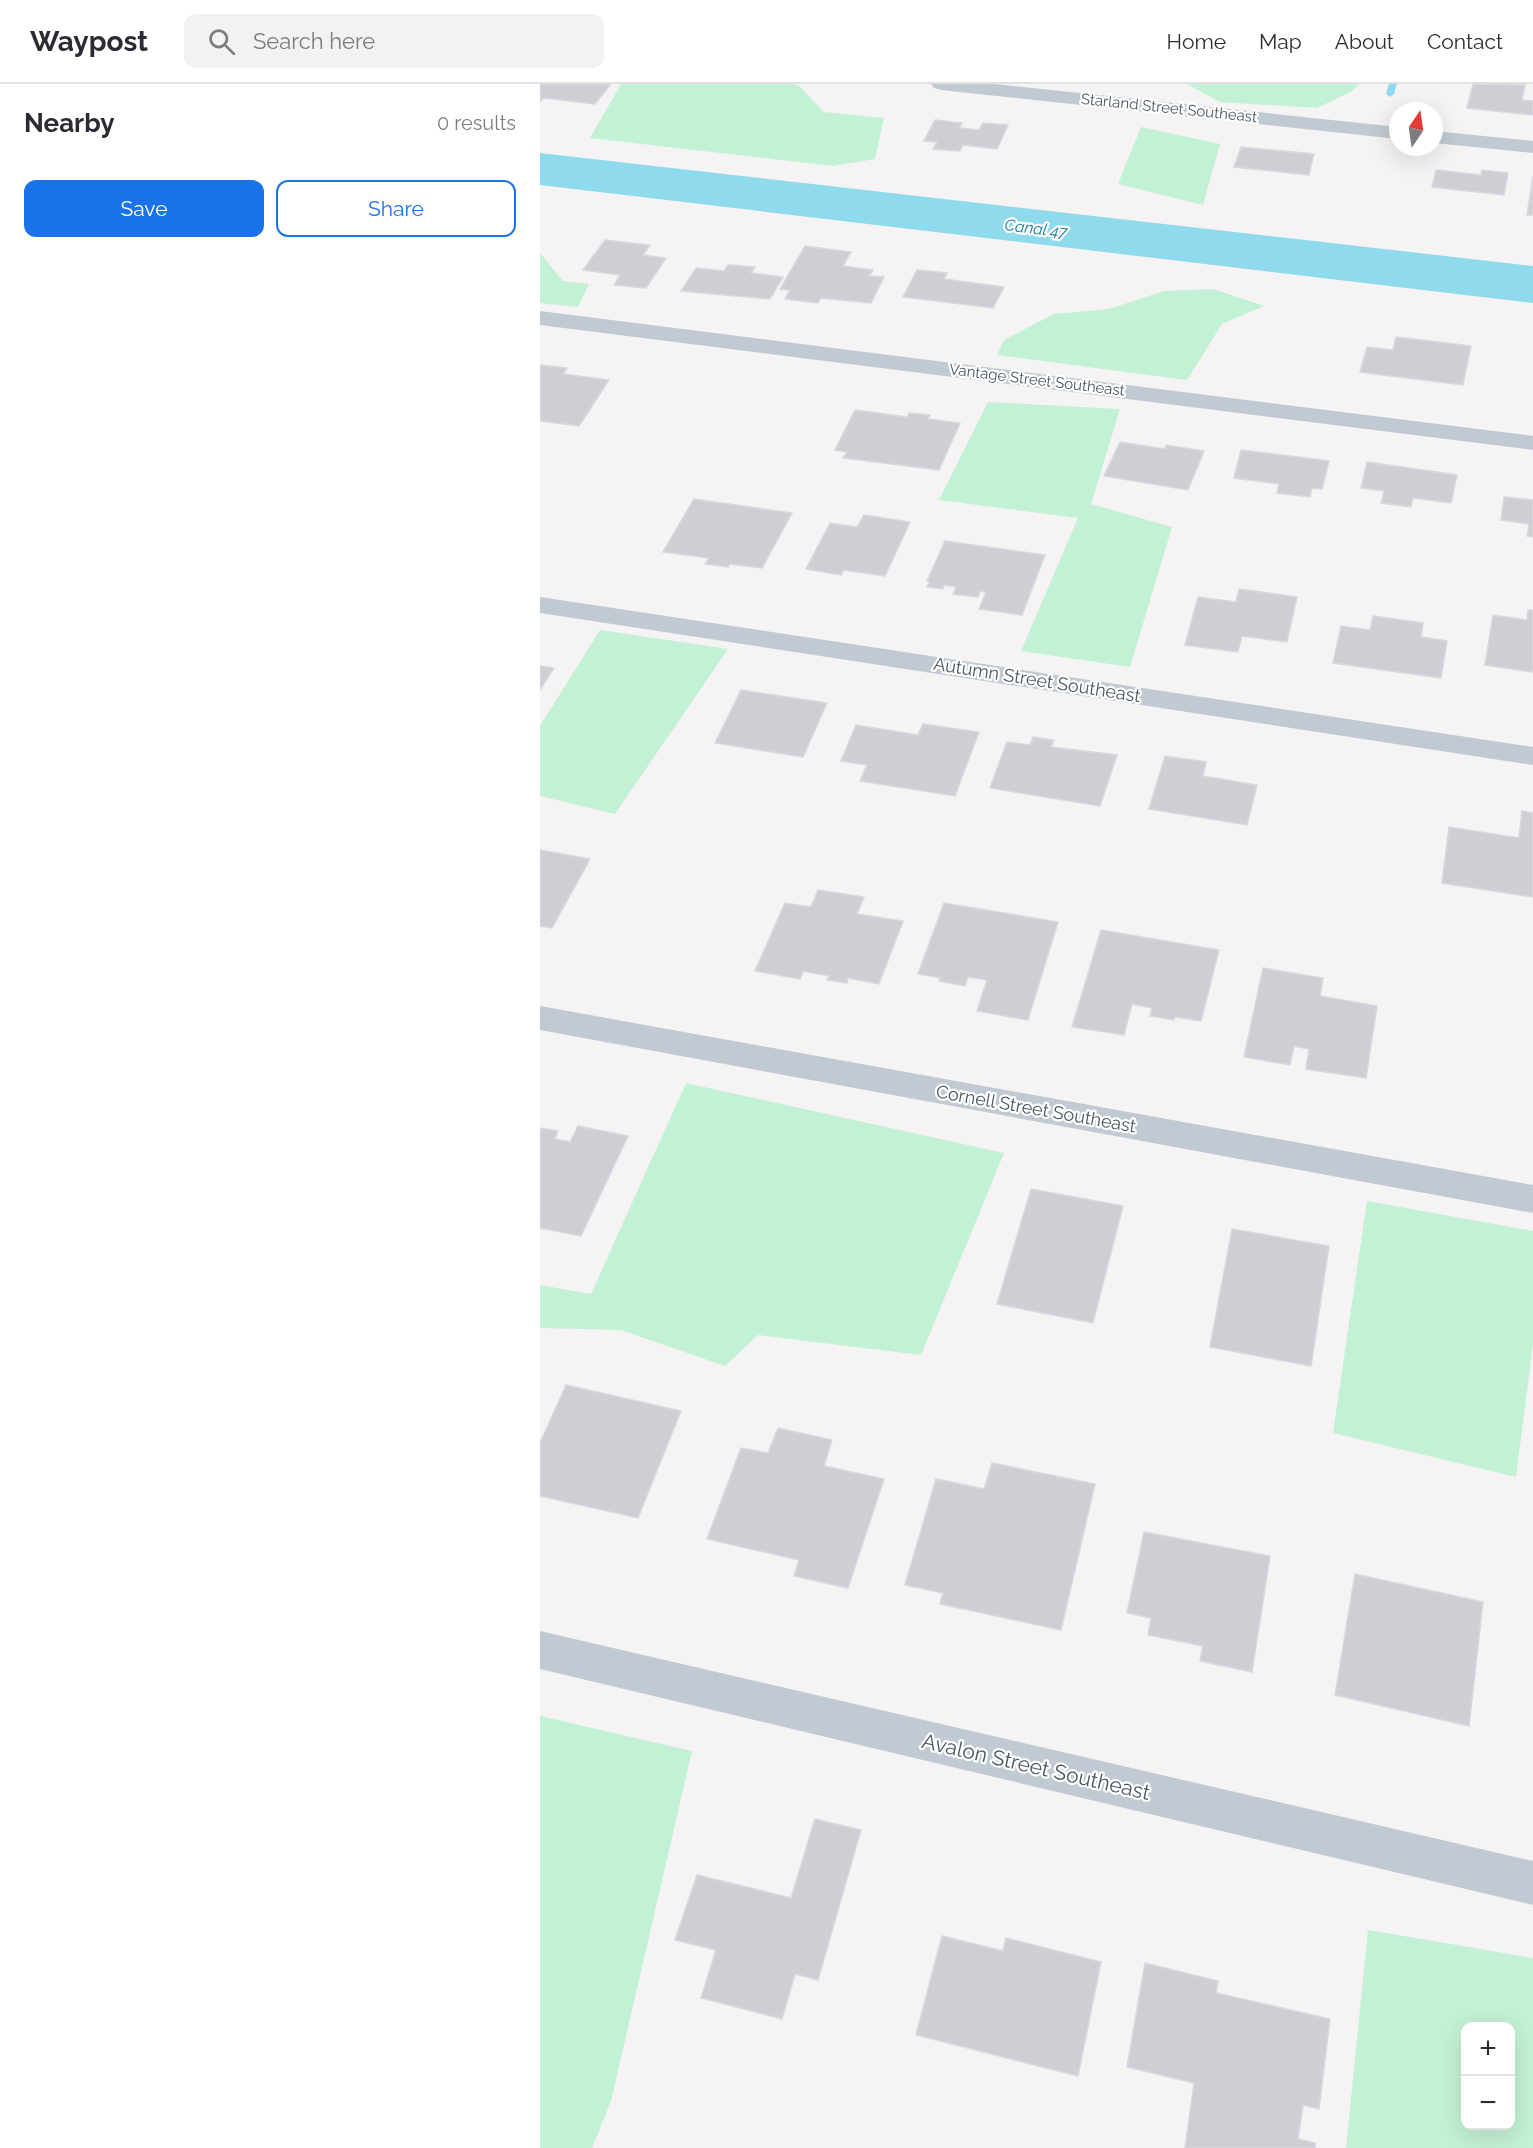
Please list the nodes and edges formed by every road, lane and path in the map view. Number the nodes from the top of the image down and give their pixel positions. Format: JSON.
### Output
{"nodes":[{"id":1,"x":941,"y":84,"type":"edge"},
{"id":2,"x":1389,"y":132,"type":"edge"},
{"id":3,"x":1443,"y":137,"type":"edge"},
{"id":4,"x":1533,"y":147,"type":"edge"},
{"id":5,"x":540,"y":318,"type":"edge"},
{"id":6,"x":1533,"y":443,"type":"edge"},
{"id":7,"x":540,"y":605,"type":"edge"},
{"id":8,"x":1533,"y":756,"type":"edge"},
{"id":9,"x":540,"y":1018,"type":"edge"},
{"id":10,"x":1533,"y":1199,"type":"edge"},
{"id":11,"x":540,"y":1650,"type":"edge"},
{"id":12,"x":1533,"y":1883,"type":"edge"}],
"edges":[{"from":1,"to":2,"type":"street","name":"Starland Street Southeast"},
{"from":3,"to":4,"type":"street"},
{"from":5,"to":6,"type":"street","name":"Vantage Street Southeast"},
{"from":7,"to":8,"type":"street","name":"Autumn Street Southeast"},
{"from":9,"to":10,"type":"street","name":"Cornell Street Southeast"},
{"from":11,"to":12,"type":"street","name":"Avalon Street Southeast"}]}
